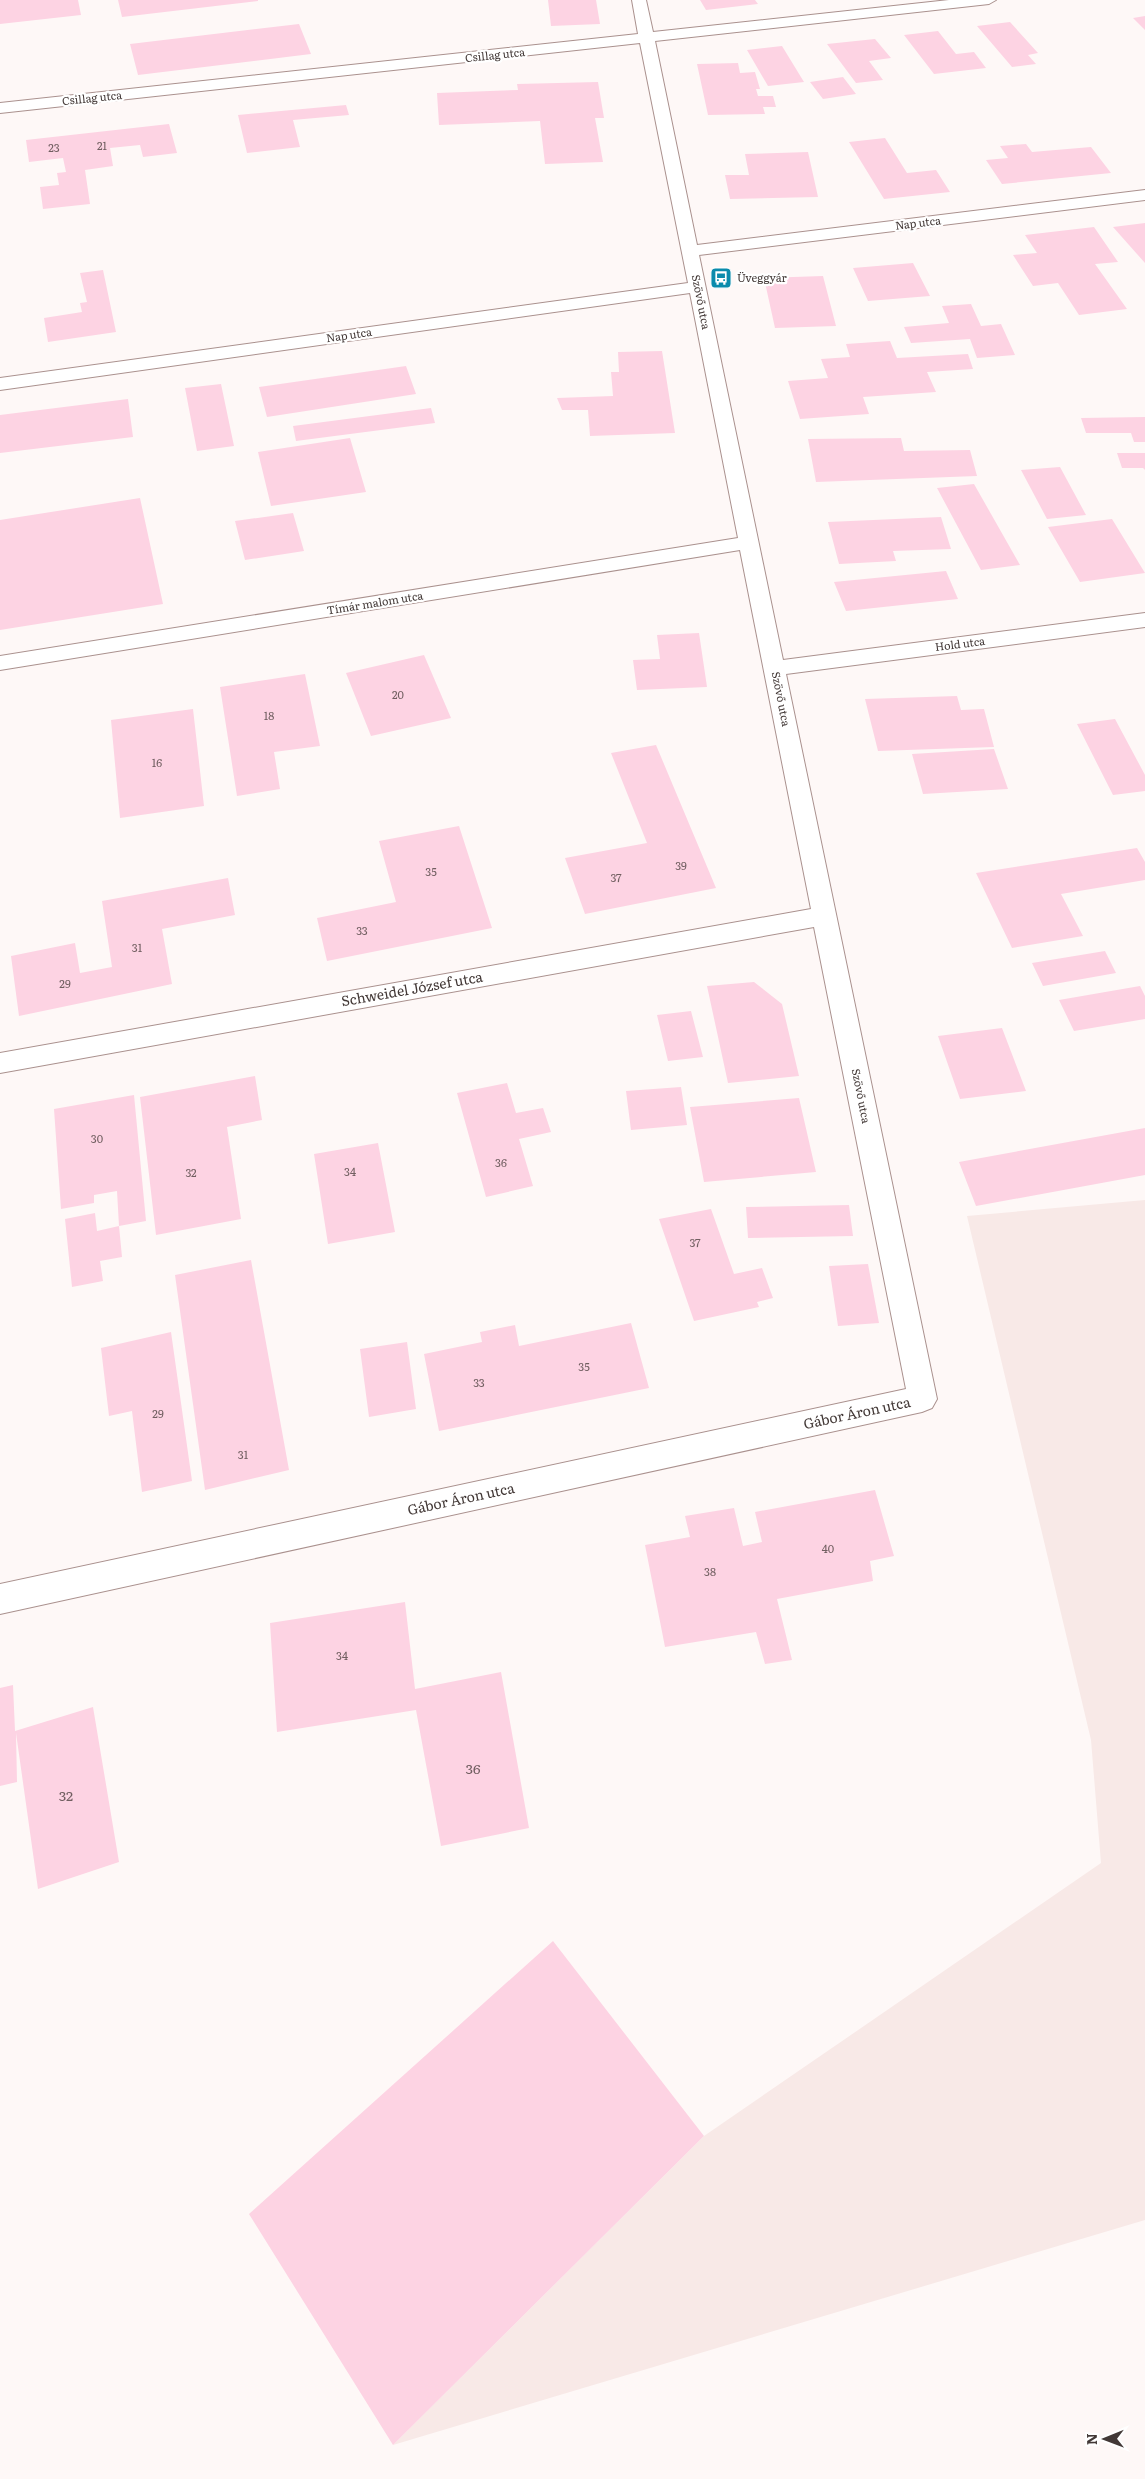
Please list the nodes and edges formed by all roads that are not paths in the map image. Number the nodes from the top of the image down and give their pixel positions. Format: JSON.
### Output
{"nodes":[{"id":1,"x":639,"y":0,"type":"edge"},
{"id":2,"x":989,"y":0,"type":"edge"},
{"id":3,"x":648,"y":39,"type":"junction"},
{"id":4,"x":0,"y":108,"type":"edge"},
{"id":5,"x":1145,"y":195,"type":"edge"},
{"id":6,"x":691,"y":251,"type":"junction"},
{"id":7,"x":698,"y":287,"type":"junction"},
{"id":8,"x":0,"y":384,"type":"edge"},
{"id":9,"x":749,"y":542,"type":"junction"},
{"id":10,"x":1145,"y":620,"type":"edge"},
{"id":11,"x":0,"y":663,"type":"edge"},
{"id":12,"x":774,"y":668,"type":"junction"},
{"id":13,"x":824,"y":916,"type":"junction"},
{"id":14,"x":0,"y":1063,"type":"edge"},
{"id":15,"x":922,"y":1399,"type":"joint"},
{"id":16,"x":0,"y":1599,"type":"edge"}],
"edges":[{"from":1,"to":3,"type":"street","name":"Szövő utca"},
{"from":2,"to":3,"type":"street","name":"Csillag utca"},
{"from":3,"to":4,"type":"street","name":"Csillag utca"},
{"from":3,"to":6,"type":"street","name":"Szövő utca"},
{"from":5,"to":6,"type":"street","name":"Nap utca"},
{"from":6,"to":7,"type":"street","name":"Szövő utca"},
{"from":7,"to":8,"type":"street","name":"Nap utca"},
{"from":7,"to":9,"type":"street","name":"Szövő utca"},
{"from":9,"to":11,"type":"street","name":"Tímár malom utca"},
{"from":9,"to":12,"type":"street","name":"Szövő utca"},
{"from":10,"to":12,"type":"street","name":"Hold utca"},
{"from":12,"to":13,"type":"street","name":"Szövő utca"},
{"from":13,"to":14,"type":"street","name":"Schweidel József utca"},
{"from":13,"to":15,"type":"street","name":"Szövő utca"},
{"from":15,"to":16,"type":"street","name":"Gábor Áron utca"}]}
